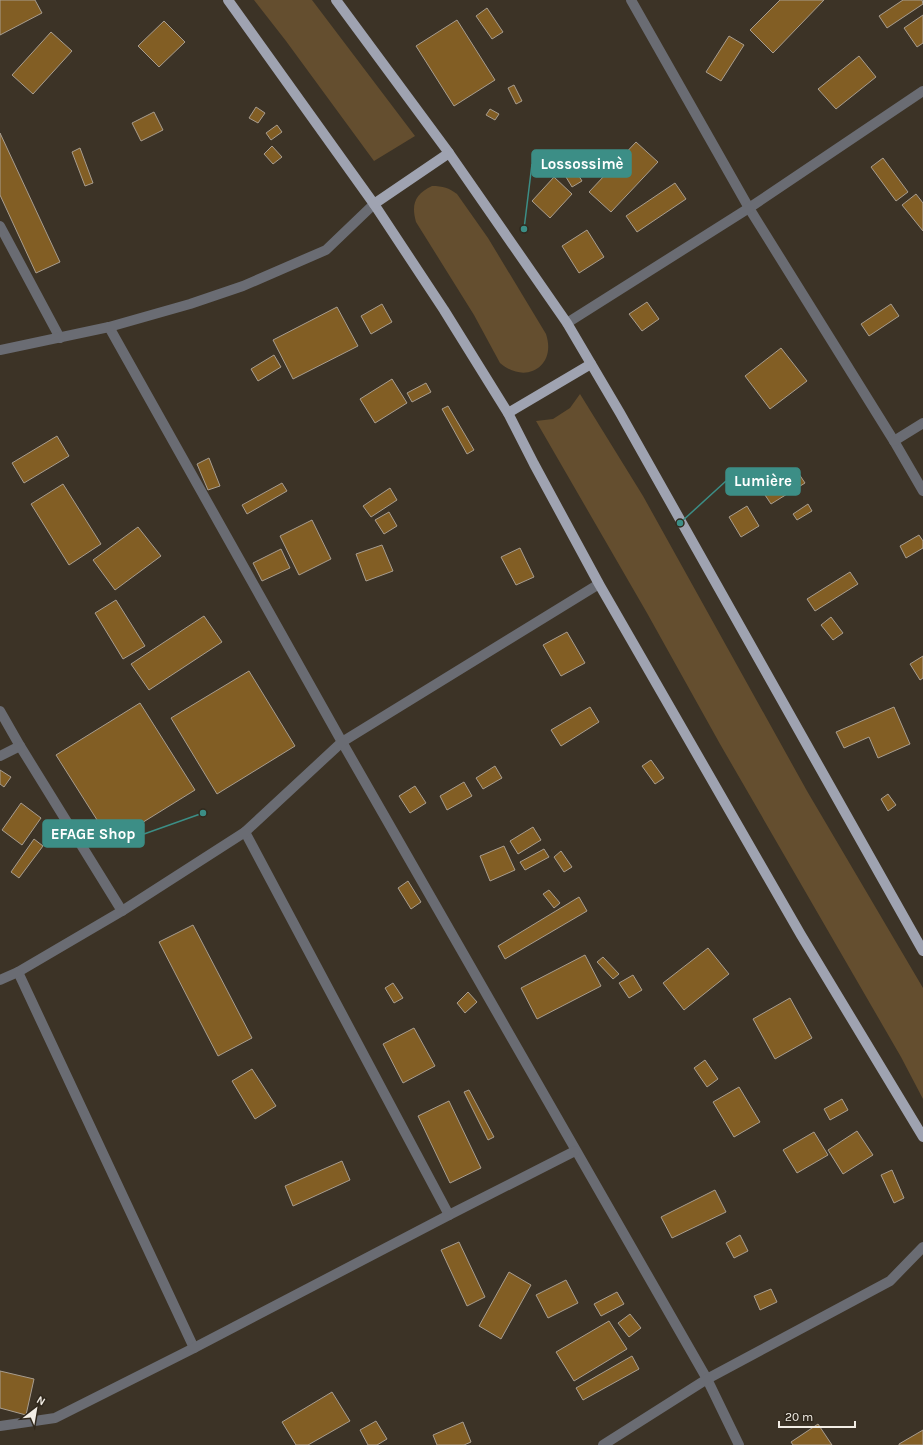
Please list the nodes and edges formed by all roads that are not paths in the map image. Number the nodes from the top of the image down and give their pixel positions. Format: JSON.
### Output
{"nodes":[{"id":1,"x":228,"y":0,"type":"edge"},
{"id":2,"x":336,"y":0,"type":"edge"},
{"id":3,"x":631,"y":0,"type":"edge"},
{"id":4,"x":923,"y":90,"type":"edge"},
{"id":5,"x":449,"y":153,"type":"junction"},
{"id":6,"x":374,"y":204,"type":"junction"},
{"id":7,"x":749,"y":208,"type":"junction"},
{"id":8,"x":0,"y":226,"type":"edge"},
{"id":9,"x":567,"y":323,"type":"junction"},
{"id":10,"x":109,"y":327,"type":"junction"},
{"id":11,"x":60,"y":338,"type":"junction"},
{"id":12,"x":0,"y":350,"type":"edge"},
{"id":13,"x":591,"y":364,"type":"junction"},
{"id":14,"x":508,"y":413,"type":"junction"},
{"id":15,"x":923,"y":423,"type":"edge"},
{"id":16,"x":894,"y":441,"type":"junction"},
{"id":17,"x":923,"y":491,"type":"edge"},
{"id":18,"x":599,"y":584,"type":"junction"},
{"id":19,"x":0,"y":711,"type":"edge"},
{"id":20,"x":342,"y":742,"type":"junction"},
{"id":21,"x":20,"y":746,"type":"junction"},
{"id":22,"x":0,"y":756,"type":"edge"},
{"id":23,"x":245,"y":832,"type":"junction"},
{"id":24,"x":122,"y":911,"type":"junction"},
{"id":25,"x":923,"y":951,"type":"edge"},
{"id":26,"x":18,"y":972,"type":"junction"},
{"id":27,"x":0,"y":980,"type":"edge"},
{"id":28,"x":923,"y":1137,"type":"edge"},
{"id":29,"x":575,"y":1151,"type":"junction"},
{"id":30,"x":449,"y":1215,"type":"junction"},
{"id":31,"x":923,"y":1247,"type":"edge"},
{"id":32,"x":194,"y":1348,"type":"junction"},
{"id":33,"x":707,"y":1379,"type":"junction"},
{"id":34,"x":0,"y":1426,"type":"edge"},
{"id":35,"x":603,"y":1445,"type":"edge"},
{"id":36,"x":739,"y":1445,"type":"edge"}],
"edges":[{"from":1,"to":6,"type":"main road"},
{"from":2,"to":5,"type":"main road"},
{"from":3,"to":7,"type":"street"},
{"from":4,"to":7,"type":"street"},
{"from":5,"to":6,"type":"main road"},
{"from":5,"to":9,"type":"main road"},
{"from":6,"to":10,"type":"street"},
{"from":6,"to":14,"type":"main road"},
{"from":7,"to":9,"type":"street"},
{"from":7,"to":16,"type":"street"},
{"from":8,"to":11,"type":"street"},
{"from":9,"to":13,"type":"main road"},
{"from":10,"to":11,"type":"street"},
{"from":10,"to":20,"type":"street"},
{"from":11,"to":12,"type":"street"},
{"from":13,"to":14,"type":"main road"},
{"from":13,"to":25,"type":"main road"},
{"from":14,"to":18,"type":"main road"},
{"from":15,"to":16,"type":"street"},
{"from":16,"to":17,"type":"street"},
{"from":18,"to":20,"type":"street"},
{"from":18,"to":28,"type":"main road"},
{"from":19,"to":21,"type":"street"},
{"from":20,"to":23,"type":"street"},
{"from":20,"to":29,"type":"street"},
{"from":21,"to":22,"type":"street"},
{"from":21,"to":24,"type":"street"},
{"from":23,"to":24,"type":"street"},
{"from":23,"to":30,"type":"street"},
{"from":24,"to":26,"type":"street"},
{"from":26,"to":27,"type":"street"},
{"from":26,"to":32,"type":"street"},
{"from":29,"to":30,"type":"street"},
{"from":29,"to":33,"type":"street"},
{"from":30,"to":32,"type":"street"},
{"from":31,"to":33,"type":"street"},
{"from":32,"to":34,"type":"street"},
{"from":33,"to":35,"type":"street"},
{"from":33,"to":36,"type":"street"}]}
